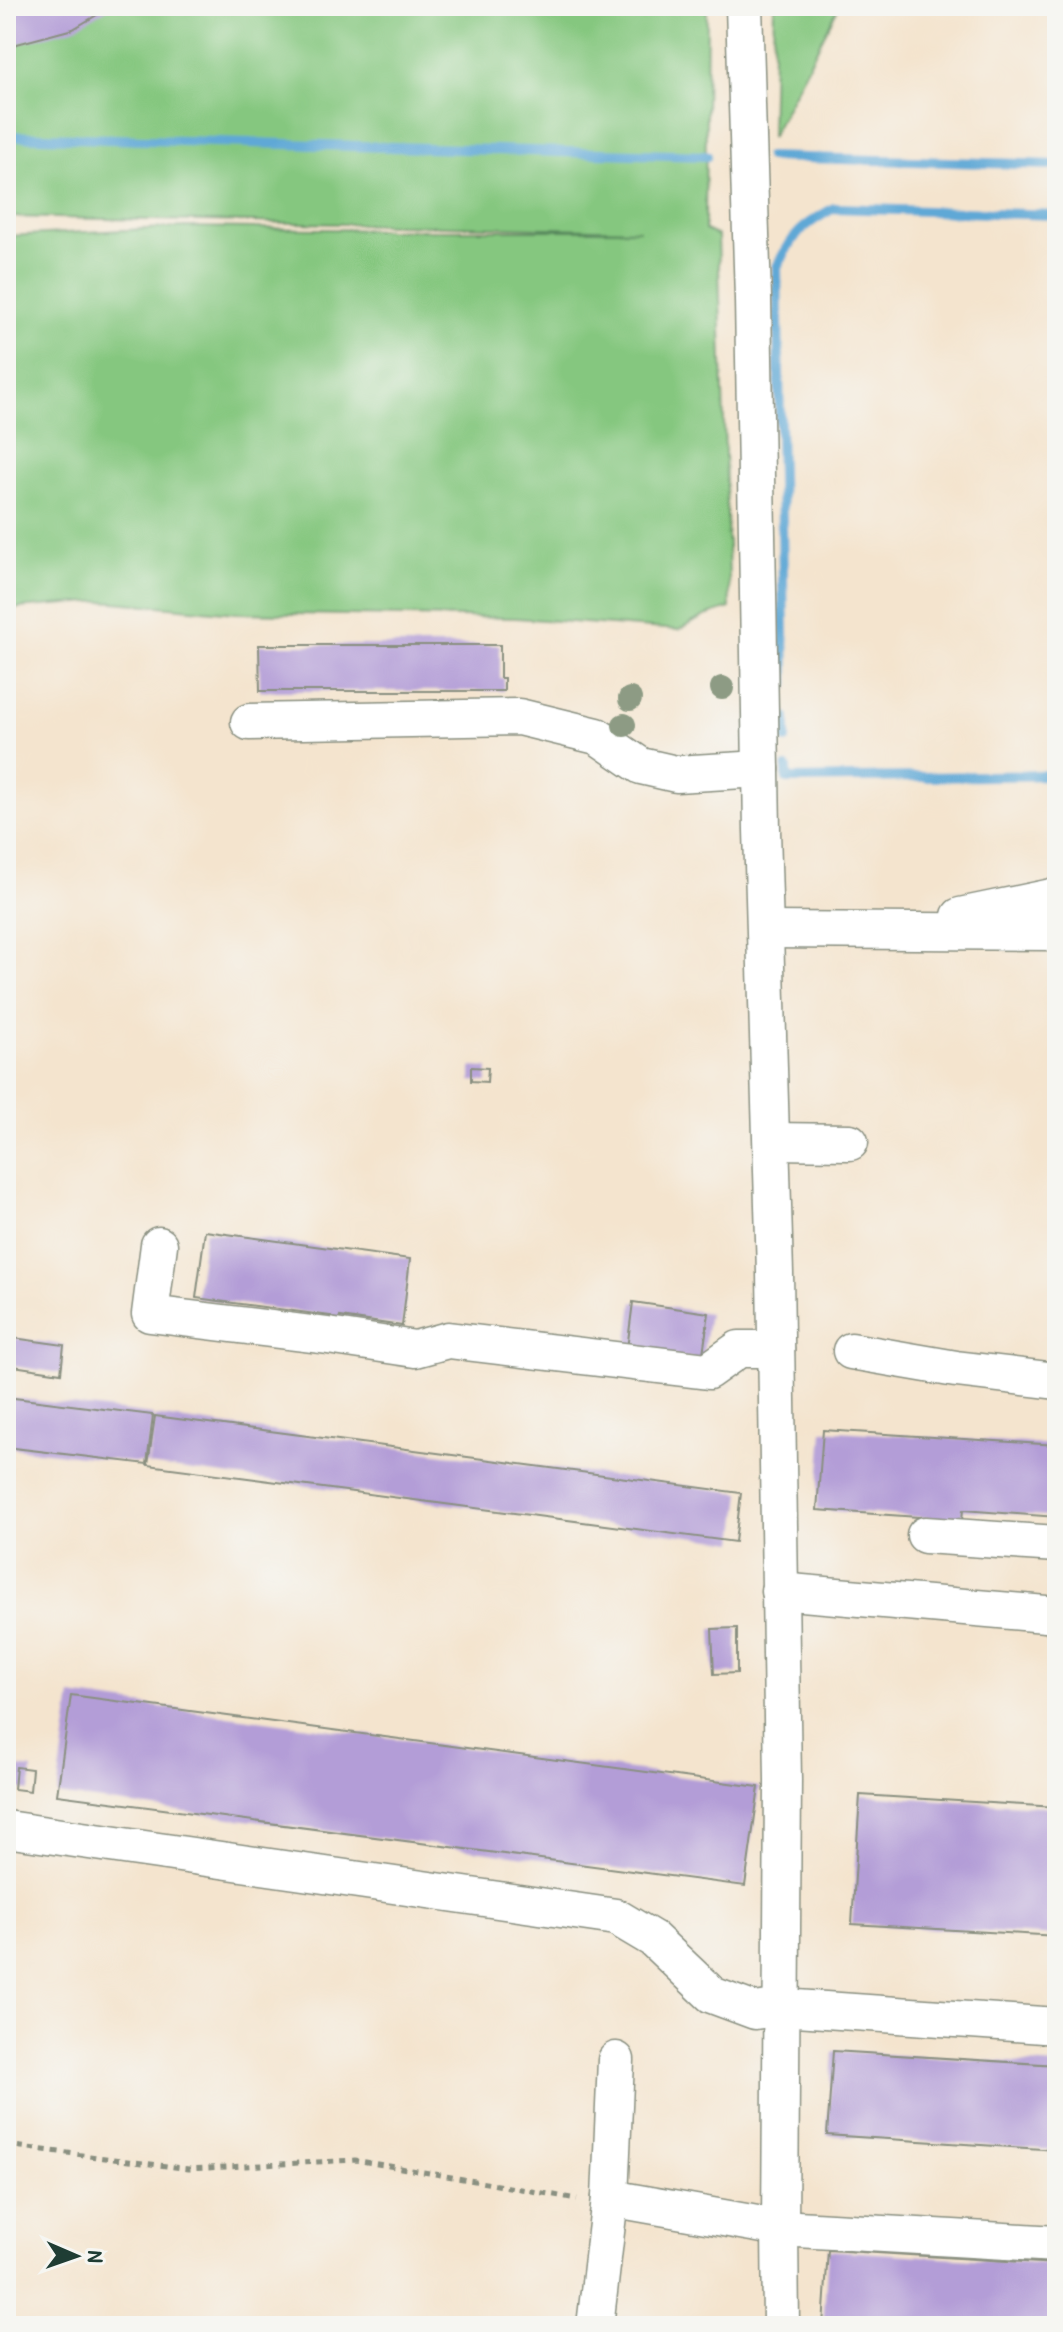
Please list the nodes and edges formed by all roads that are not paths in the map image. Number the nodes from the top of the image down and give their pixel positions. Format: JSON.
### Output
{"nodes":[{"id":1,"x":744,"y":6,"type":"edge"},
{"id":2,"x":249,"y":722,"type":"dead end"},
{"id":3,"x":761,"y":769,"type":"junction"},
{"id":4,"x":1057,"y":896,"type":"edge"},
{"id":5,"x":766,"y":930,"type":"junction"},
{"id":6,"x":888,"y":931,"type":"junction"},
{"id":7,"x":1057,"y":932,"type":"edge"},
{"id":8,"x":772,"y":1141,"type":"junction"},
{"id":9,"x":850,"y":1142,"type":"dead end"},
{"id":10,"x":159,"y":1245,"type":"dead end"},
{"id":11,"x":776,"y":1349,"type":"junction"},
{"id":12,"x":851,"y":1351,"type":"dead end"},
{"id":13,"x":1057,"y":1381,"type":"edge"},
{"id":14,"x":925,"y":1535,"type":"dead end"},
{"id":15,"x":1057,"y":1544,"type":"edge"},
{"id":16,"x":779,"y":1591,"type":"junction"},
{"id":17,"x":1057,"y":1615,"type":"edge"},
{"id":18,"x":6,"y":1829,"type":"edge"},
{"id":19,"x":782,"y":2007,"type":"junction"},
{"id":20,"x":1057,"y":2026,"type":"edge"},
{"id":21,"x":616,"y":2060,"type":"dead end"},
{"id":22,"x":610,"y":2198,"type":"junction"},
{"id":23,"x":780,"y":2228,"type":"junction"},
{"id":24,"x":1057,"y":2244,"type":"edge"},
{"id":25,"x":595,"y":2326,"type":"edge"},
{"id":26,"x":781,"y":2326,"type":"edge"}],
"edges":[{"from":1,"to":3,"type":"street"},
{"from":2,"to":3,"type":"street"},
{"from":3,"to":5,"type":"street"},
{"from":4,"to":6,"type":"street"},
{"from":5,"to":6,"type":"street"},
{"from":5,"to":8,"type":"street"},
{"from":6,"to":7,"type":"street"},
{"from":8,"to":9,"type":"street"},
{"from":8,"to":11,"type":"street"},
{"from":10,"to":11,"type":"street"},
{"from":11,"to":16,"type":"street"},
{"from":12,"to":13,"type":"street"},
{"from":14,"to":15,"type":"street"},
{"from":16,"to":17,"type":"street"},
{"from":16,"to":19,"type":"street"},
{"from":18,"to":19,"type":"street"},
{"from":19,"to":20,"type":"street"},
{"from":19,"to":23,"type":"street"},
{"from":21,"to":22,"type":"street"},
{"from":22,"to":23,"type":"street"},
{"from":22,"to":25,"type":"street"},
{"from":23,"to":24,"type":"street"},
{"from":23,"to":26,"type":"street"}]}
